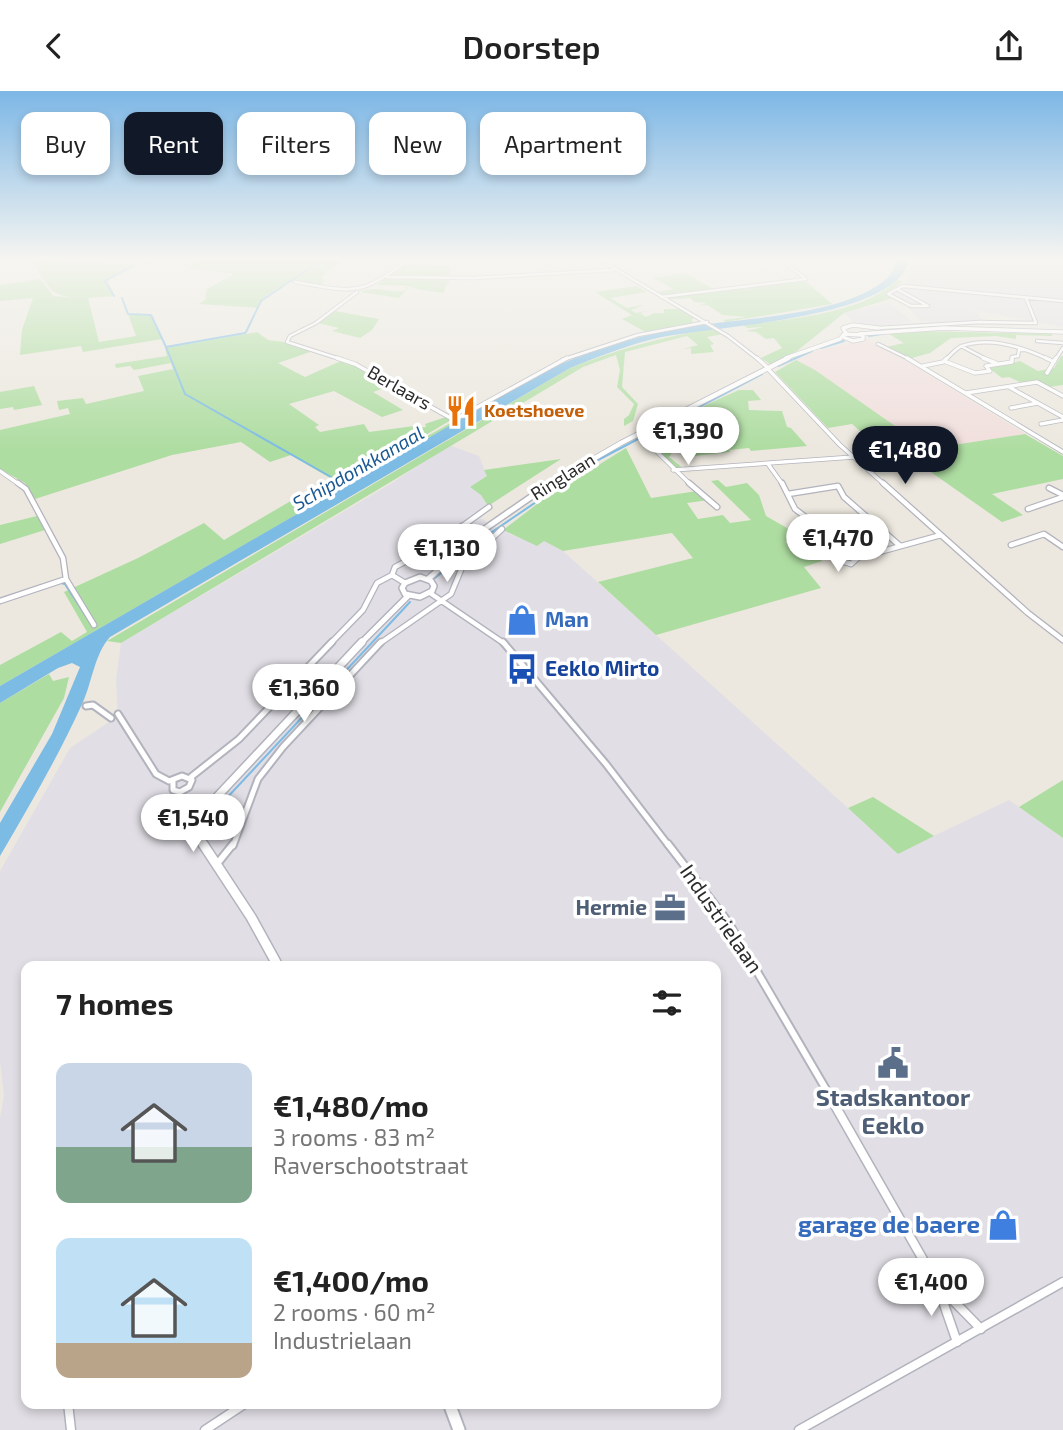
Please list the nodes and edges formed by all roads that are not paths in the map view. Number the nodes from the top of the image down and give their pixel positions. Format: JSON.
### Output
{"nodes":[{"id":1,"x":314,"y":323,"type":"edge"},
{"id":2,"x":705,"y":323,"type":"edge"},
{"id":3,"x":708,"y":323,"type":"edge"},
{"id":4,"x":963,"y":323,"type":"edge"},
{"id":5,"x":878,"y":330,"type":"junction"},
{"id":6,"x":1063,"y":332,"type":"edge"},
{"id":7,"x":861,"y":335,"type":"junction"},
{"id":8,"x":847,"y":336,"type":"junction"},
{"id":9,"x":1037,"y":341,"type":"dead end"},
{"id":10,"x":878,"y":344,"type":"dead end"},
{"id":11,"x":961,"y":346,"type":"junction"},
{"id":12,"x":1063,"y":346,"type":"edge"},
{"id":13,"x":1026,"y":349,"type":"junction"},
{"id":14,"x":944,"y":361,"type":"junction"},
{"id":15,"x":1054,"y":362,"type":"junction"},
{"id":16,"x":999,"y":364,"type":"junction"},
{"id":17,"x":920,"y":367,"type":"junction"},
{"id":18,"x":769,"y":368,"type":"junction"},
{"id":19,"x":1046,"y":373,"type":"dead end"},
{"id":20,"x":749,"y":378,"type":"junction"},
{"id":21,"x":1009,"y":387,"type":"junction"},
{"id":22,"x":971,"y":395,"type":"junction"},
{"id":23,"x":1063,"y":396,"type":"edge"},
{"id":24,"x":1038,"y":403,"type":"junction"},
{"id":25,"x":1011,"y":408,"type":"dead end"},
{"id":26,"x":1063,"y":419,"type":"edge"},
{"id":27,"x":1041,"y":424,"type":"dead end"},
{"id":28,"x":643,"y":438,"type":"dead end"},
{"id":29,"x":1063,"y":450,"type":"edge"},
{"id":30,"x":854,"y":457,"type":"junction"},
{"id":31,"x":768,"y":464,"type":"junction"},
{"id":32,"x":673,"y":470,"type":"junction"},
{"id":33,"x":0,"y":471,"type":"edge"},
{"id":34,"x":1049,"y":488,"type":"dead end"},
{"id":35,"x":788,"y":494,"type":"junction"},
{"id":36,"x":1063,"y":496,"type":"edge"},
{"id":37,"x":489,"y":507,"type":"dead end"},
{"id":38,"x":717,"y":507,"type":"dead end"},
{"id":39,"x":1028,"y":509,"type":"dead end"},
{"id":40,"x":462,"y":526,"type":"junction"},
{"id":41,"x":502,"y":529,"type":"dead end"},
{"id":42,"x":480,"y":534,"type":"junction"},
{"id":43,"x":941,"y":535,"type":"junction"},
{"id":44,"x":899,"y":545,"type":"junction"},
{"id":45,"x":1012,"y":545,"type":"dead end"},
{"id":46,"x":1063,"y":547,"type":"edge"},
{"id":47,"x":392,"y":575,"type":"junction"},
{"id":48,"x":66,"y":579,"type":"junction"},
{"id":49,"x":428,"y":579,"type":"junction"},
{"id":50,"x":405,"y":583,"type":"junction"},
{"id":51,"x":430,"y":593,"type":"junction"},
{"id":52,"x":408,"y":596,"type":"junction"},
{"id":53,"x":0,"y":601,"type":"edge"},
{"id":54,"x":443,"y":601,"type":"junction"},
{"id":55,"x":94,"y":625,"type":"dead end"},
{"id":56,"x":1063,"y":640,"type":"edge"},
{"id":57,"x":86,"y":706,"type":"dead end"},
{"id":58,"x":118,"y":714,"type":"dead end"},
{"id":59,"x":111,"y":718,"type":"dead end"},
{"id":60,"x":283,"y":747,"type":"joint"},
{"id":61,"x":191,"y":778,"type":"junction"},
{"id":62,"x":173,"y":781,"type":"junction"},
{"id":63,"x":180,"y":792,"type":"junction"},
{"id":64,"x":192,"y":828,"type":"junction"},
{"id":65,"x":217,"y":865,"type":"junction"},
{"id":66,"x":275,"y":961,"type":"edge"},
{"id":67,"x":1063,"y":1282,"type":"edge"},
{"id":68,"x":937,"y":1284,"type":"junction"},
{"id":69,"x":981,"y":1329,"type":"junction"},
{"id":70,"x":957,"y":1342,"type":"junction"},
{"id":71,"x":69,"y":1409,"type":"edge"},
{"id":72,"x":237,"y":1409,"type":"edge"},
{"id":73,"x":452,"y":1409,"type":"edge"},
{"id":74,"x":71,"y":1430,"type":"edge"},
{"id":75,"x":205,"y":1430,"type":"edge"},
{"id":76,"x":458,"y":1430,"type":"edge"},
{"id":77,"x":799,"y":1430,"type":"edge"}],
"edges":[{"from":1,"to":2,"type":"street","name":"Berlaars"},
{"from":3,"to":18,"type":"street"},
{"from":4,"to":5,"type":"street"},
{"from":5,"to":6,"type":"main road"},
{"from":5,"to":7,"type":"main road"},
{"from":5,"to":8,"type":"main road"},
{"from":7,"to":8,"type":"main road"},
{"from":7,"to":8,"type":"main road"},
{"from":8,"to":18,"type":"main road","name":"Ringlaan"},
{"from":9,"to":12,"type":"street"},
{"from":10,"to":17,"type":"street"},
{"from":11,"to":13,"type":"street"},
{"from":11,"to":14,"type":"street"},
{"from":11,"to":16,"type":"street"},
{"from":12,"to":15,"type":"street"},
{"from":13,"to":15,"type":"street"},
{"from":13,"to":16,"type":"street"},
{"from":14,"to":16,"type":"street"},
{"from":14,"to":17,"type":"street"},
{"from":15,"to":19,"type":"street"},
{"from":17,"to":22,"type":"street"},
{"from":18,"to":20,"type":"main road","name":"Ringlaan"},
{"from":18,"to":20,"type":"main road","name":"Ringlaan"},
{"from":18,"to":30,"type":"street"},
{"from":20,"to":42,"type":"main road","name":"Ringlaan"},
{"from":21,"to":22,"type":"street"},
{"from":21,"to":23,"type":"street"},
{"from":21,"to":24,"type":"street"},
{"from":22,"to":29,"type":"street"},
{"from":24,"to":25,"type":"street"},
{"from":24,"to":26,"type":"street"},
{"from":26,"to":27,"type":"street"},
{"from":28,"to":32,"type":"street"},
{"from":30,"to":31,"type":"street"},
{"from":30,"to":43,"type":"street"},
{"from":31,"to":32,"type":"street"},
{"from":31,"to":35,"type":"street"},
{"from":32,"to":38,"type":"street"},
{"from":33,"to":48,"type":"street"},
{"from":34,"to":36,"type":"street"},
{"from":35,"to":44,"type":"street"},
{"from":35,"to":44,"type":"street"},
{"from":36,"to":39,"type":"street"},
{"from":37,"to":40,"type":"street"},
{"from":40,"to":42,"type":"street"},
{"from":40,"to":47,"type":"street"},
{"from":41,"to":54,"type":"street"},
{"from":42,"to":49,"type":"main road","name":"Ringlaan"},
{"from":43,"to":44,"type":"street"},
{"from":43,"to":56,"type":"street"},
{"from":45,"to":46,"type":"street"},
{"from":47,"to":50,"type":"street"},
{"from":47,"to":61,"type":"street"},
{"from":48,"to":53,"type":"street"},
{"from":48,"to":55,"type":"street"},
{"from":49,"to":50,"type":"main road"},
{"from":49,"to":51,"type":"main road"},
{"from":50,"to":52,"type":"main road"},
{"from":51,"to":52,"type":"main road"},
{"from":51,"to":54,"type":"street","name":"Industrielaan"},
{"from":52,"to":64,"type":"main road"},
{"from":54,"to":60,"type":"street"},
{"from":54,"to":68,"type":"street","name":"Industrielaan"},
{"from":57,"to":59,"type":"street"},
{"from":58,"to":62,"type":"street"},
{"from":60,"to":65,"type":"street"},
{"from":61,"to":62,"type":"street"},
{"from":61,"to":63,"type":"street"},
{"from":62,"to":63,"type":"street"},
{"from":63,"to":64,"type":"street"},
{"from":64,"to":65,"type":"main road"},
{"from":65,"to":66,"type":"main road"},
{"from":67,"to":69,"type":"street"},
{"from":68,"to":69,"type":"street","name":"Industrielaan"},
{"from":68,"to":70,"type":"street","name":"Industrielaan"},
{"from":69,"to":70,"type":"street"},
{"from":70,"to":77,"type":"street"},
{"from":71,"to":74,"type":"street"},
{"from":72,"to":75,"type":"street"},
{"from":73,"to":76,"type":"main road"}]}
